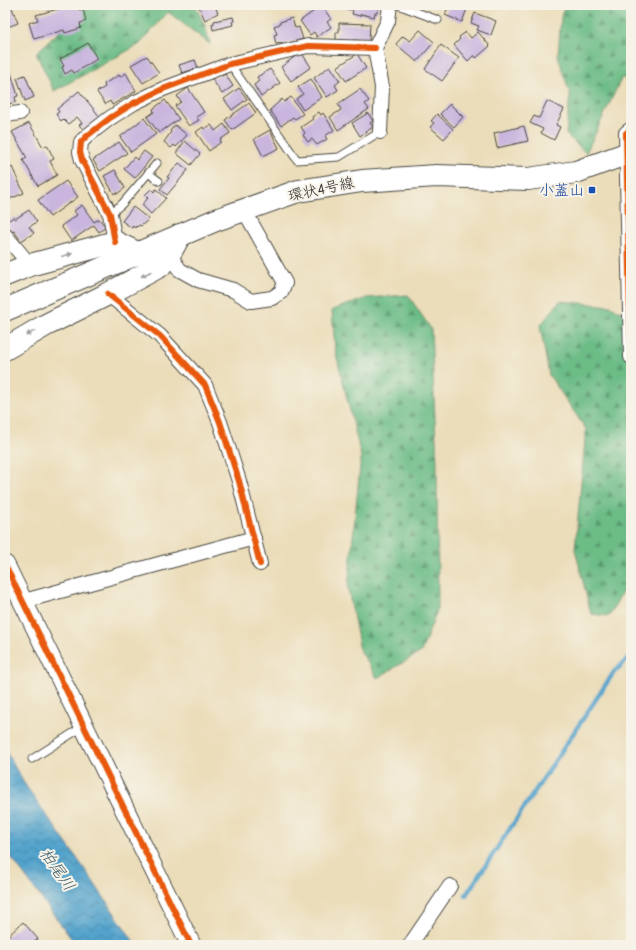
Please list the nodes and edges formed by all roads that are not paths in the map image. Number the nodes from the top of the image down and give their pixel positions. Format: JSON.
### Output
{"nodes":[{"id":1,"x":390,"y":5,"type":"edge"},
{"id":2,"x":398,"y":5,"type":"edge"},
{"id":3,"x":438,"y":20,"type":"dead end"},
{"id":4,"x":375,"y":48,"type":"junction"},
{"id":5,"x":230,"y":64,"type":"junction"},
{"id":6,"x":20,"y":113,"type":"dead end"},
{"id":7,"x":5,"y":115,"type":"edge"},
{"id":8,"x":631,"y":129,"type":"edge"},
{"id":9,"x":380,"y":132,"type":"joint"},
{"id":10,"x":629,"y":153,"type":"edge"},
{"id":11,"x":156,"y":163,"type":"dead end"},
{"id":12,"x":148,"y":173,"type":"junction"},
{"id":13,"x":159,"y":181,"type":"dead end"},
{"id":14,"x":244,"y":210,"type":"junction"},
{"id":15,"x":110,"y":214,"type":"junction"},
{"id":16,"x":5,"y":235,"type":"edge"},
{"id":17,"x":180,"y":235,"type":"junction"},
{"id":18,"x":115,"y":242,"type":"junction"},
{"id":19,"x":139,"y":254,"type":"junction"},
{"id":20,"x":169,"y":255,"type":"junction"},
{"id":21,"x":30,"y":265,"type":"junction"},
{"id":22,"x":5,"y":274,"type":"edge"},
{"id":23,"x":108,"y":294,"type":"junction"},
{"id":24,"x":5,"y":310,"type":"edge"},
{"id":25,"x":5,"y":349,"type":"edge"},
{"id":26,"x":631,"y":357,"type":"edge"},
{"id":27,"x":254,"y":538,"type":"junction"},
{"id":28,"x":5,"y":564,"type":"edge"},
{"id":29,"x":260,"y":564,"type":"dead end"},
{"id":30,"x":24,"y":601,"type":"junction"},
{"id":31,"x":84,"y":726,"type":"junction"},
{"id":32,"x":32,"y":759,"type":"dead end"},
{"id":33,"x":450,"y":886,"type":"dead end"},
{"id":34,"x":191,"y":945,"type":"edge"},
{"id":35,"x":410,"y":945,"type":"edge"}],
"edges":[{"from":1,"to":4,"type":"street"},
{"from":2,"to":3,"type":"lane"},
{"from":4,"to":5,"type":"street"},
{"from":4,"to":9,"type":"street"},
{"from":5,"to":9,"type":"lane"},
{"from":5,"to":15,"type":"street"},
{"from":6,"to":7,"type":"street"},
{"from":8,"to":10,"type":"street"},
{"from":10,"to":14,"type":"main road","name":"環状4号線"},
{"from":10,"to":26,"type":"street"},
{"from":11,"to":12,"type":"lane"},
{"from":12,"to":13,"type":"lane"},
{"from":12,"to":15,"type":"lane"},
{"from":14,"to":17,"type":"main road","name":"環状4号線"},
{"from":14,"to":20,"type":"street"},
{"from":15,"to":18,"type":"street"},
{"from":16,"to":21,"type":"street"},
{"from":17,"to":19,"type":"main road","name":"環状4号線"},
{"from":17,"to":20,"type":"main road"},
{"from":18,"to":19,"type":"main road"},
{"from":21,"to":18,"type":"main road","one_way":true},
{"from":19,"to":24,"type":"main road","name":"環状4号線"},
{"from":20,"to":23,"type":"main road","one_way":true},
{"from":21,"to":22,"type":"main road"},
{"from":23,"to":25,"type":"main road","one_way":true},
{"from":23,"to":27,"type":"street"},
{"from":27,"to":29,"type":"street"},
{"from":27,"to":30,"type":"street"},
{"from":28,"to":30,"type":"street"},
{"from":30,"to":31,"type":"street"},
{"from":31,"to":32,"type":"lane"},
{"from":31,"to":34,"type":"street"},
{"from":33,"to":35,"type":"street"}]}
